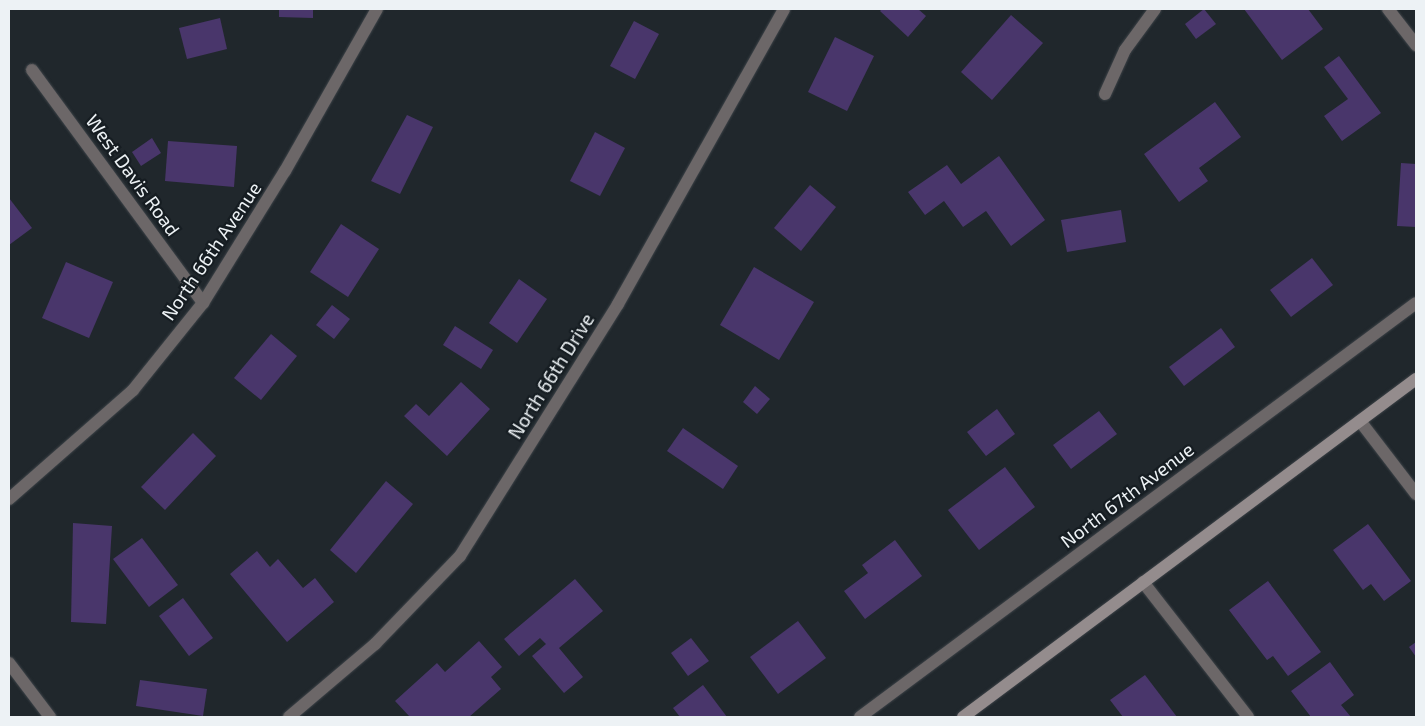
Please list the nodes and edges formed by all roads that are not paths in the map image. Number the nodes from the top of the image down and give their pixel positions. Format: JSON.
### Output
{"nodes":[{"id":1,"x":377,"y":9,"type":"edge"},
{"id":2,"x":784,"y":9,"type":"edge"},
{"id":3,"x":1156,"y":9,"type":"edge"},
{"id":4,"x":1388,"y":9,"type":"edge"},
{"id":5,"x":1416,"y":45,"type":"edge"},
{"id":6,"x":32,"y":70,"type":"dead end"},
{"id":7,"x":1106,"y":94,"type":"dead end"},
{"id":8,"x":203,"y":303,"type":"junction"},
{"id":9,"x":1416,"y":303,"type":"edge"},
{"id":10,"x":1416,"y":379,"type":"edge"},
{"id":11,"x":1360,"y":421,"type":"junction"},
{"id":12,"x":1416,"y":494,"type":"edge"},
{"id":13,"x":9,"y":499,"type":"edge"},
{"id":14,"x":1143,"y":582,"type":"junction"},
{"id":15,"x":9,"y":663,"type":"edge"},
{"id":16,"x":50,"y":717,"type":"edge"},
{"id":17,"x":289,"y":717,"type":"edge"},
{"id":18,"x":860,"y":717,"type":"edge"},
{"id":19,"x":963,"y":717,"type":"edge"},
{"id":20,"x":1248,"y":717,"type":"edge"}],
"edges":[{"from":1,"to":8,"type":"street","name":"North 66th Avenue"},
{"from":2,"to":17,"type":"street","name":"North 66th Drive"},
{"from":3,"to":7,"type":"street"},
{"from":4,"to":5,"type":"street"},
{"from":6,"to":8,"type":"street","name":"West Davis Road"},
{"from":8,"to":13,"type":"street","name":"North 66th Avenue"},
{"from":9,"to":18,"type":"street","name":"North 67th Avenue"},
{"from":10,"to":11,"type":"main road"},
{"from":11,"to":12,"type":"street"},
{"from":11,"to":14,"type":"main road"},
{"from":14,"to":19,"type":"main road"},
{"from":14,"to":20,"type":"street"},
{"from":15,"to":16,"type":"street"}]}
